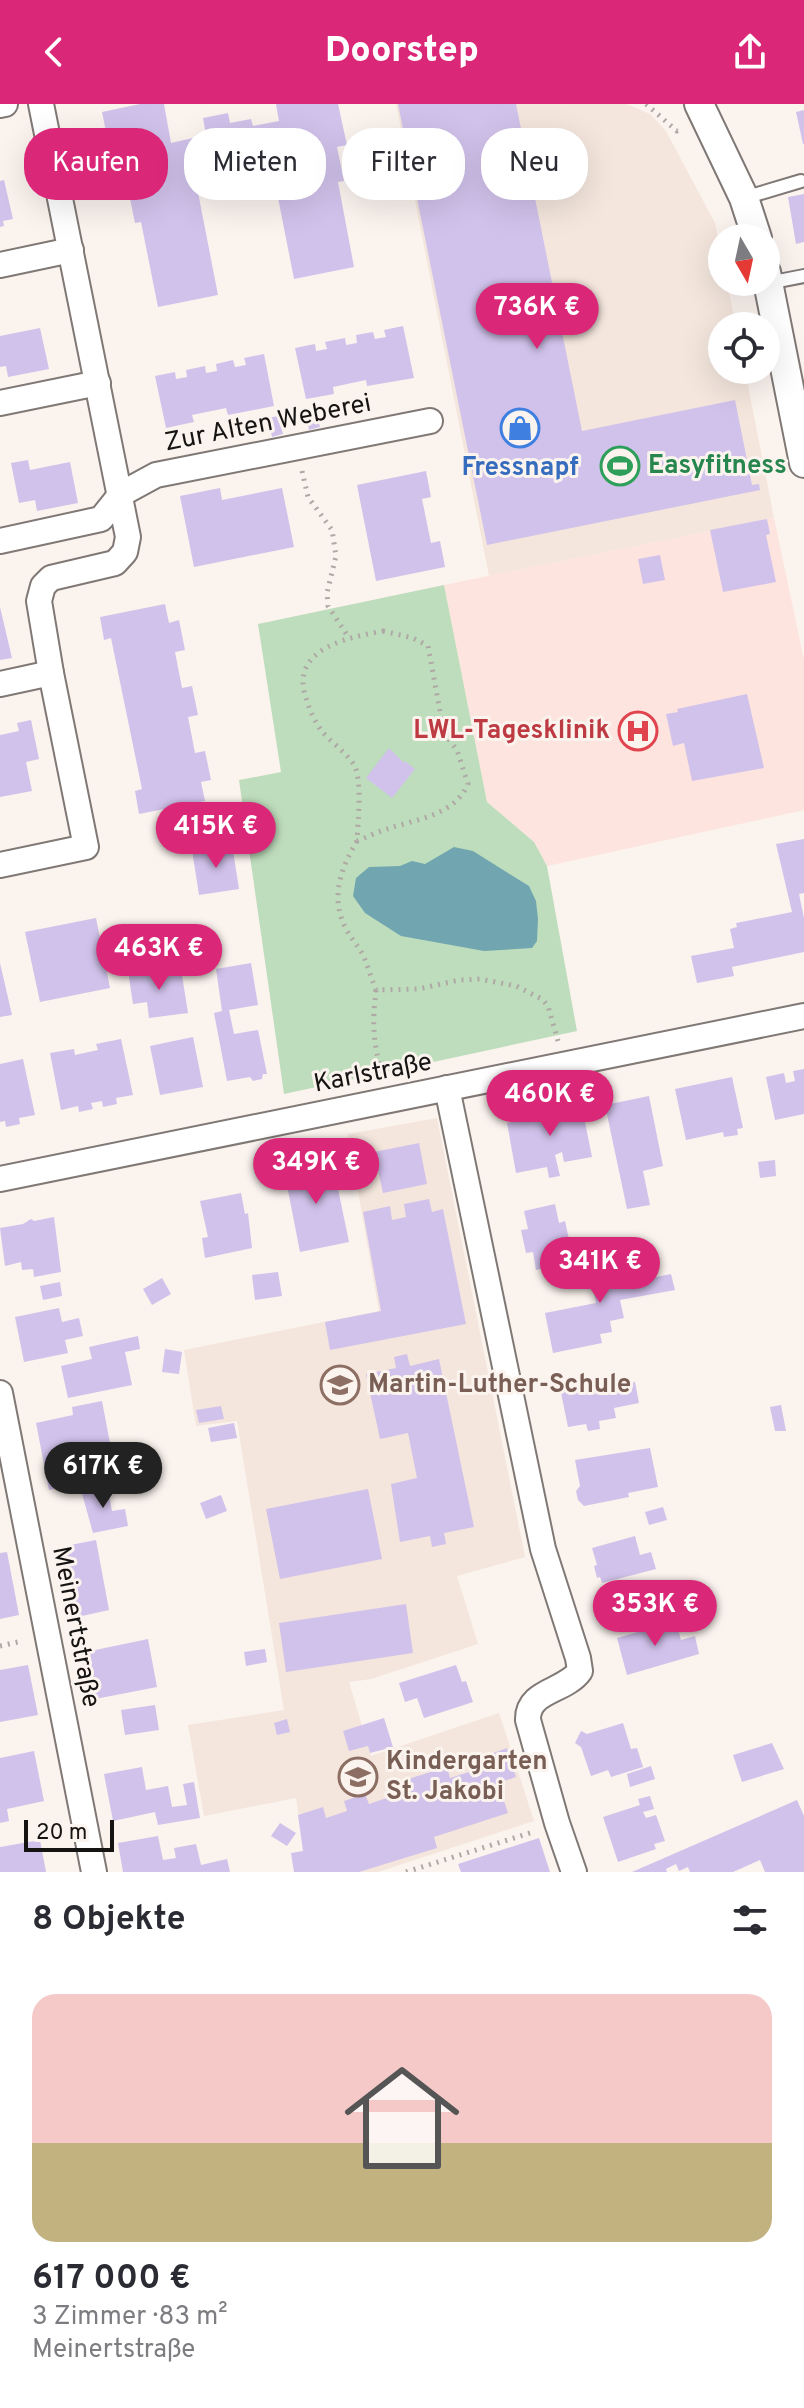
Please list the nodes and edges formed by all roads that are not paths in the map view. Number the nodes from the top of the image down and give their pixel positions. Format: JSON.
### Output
{"nodes":[{"id":1,"x":41,"y":104,"type":"edge"},
{"id":2,"x":699,"y":104,"type":"edge"},
{"id":3,"x":803,"y":185,"type":"edge"},
{"id":4,"x":744,"y":198,"type":"junction"},
{"id":5,"x":752,"y":224,"type":"edge"},
{"id":6,"x":71,"y":250,"type":"junction"},
{"id":7,"x":0,"y":265,"type":"edge"},
{"id":8,"x":804,"y":276,"type":"edge"},
{"id":9,"x":780,"y":277,"type":"edge"},
{"id":10,"x":771,"y":296,"type":"edge"},
{"id":11,"x":98,"y":383,"type":"junction"},
{"id":12,"x":0,"y":403,"type":"edge"},
{"id":13,"x":799,"y":414,"type":"edge"},
{"id":14,"x":430,"y":421,"type":"dead end"},
{"id":15,"x":804,"y":463,"type":"edge"},
{"id":16,"x":121,"y":494,"type":"junction"},
{"id":17,"x":0,"y":541,"type":"edge"},
{"id":18,"x":51,"y":673,"type":"junction"},
{"id":19,"x":0,"y":684,"type":"edge"},
{"id":20,"x":0,"y":865,"type":"edge"},
{"id":21,"x":804,"y":1016,"type":"edge"},
{"id":22,"x":447,"y":1088,"type":"junction"},
{"id":23,"x":0,"y":1179,"type":"edge"},
{"id":24,"x":0,"y":1393,"type":"edge"},
{"id":25,"x":94,"y":1872,"type":"edge"},
{"id":26,"x":574,"y":1872,"type":"edge"}],
"edges":[{"from":1,"to":6,"type":"street"},
{"from":2,"to":4,"type":"street"},
{"from":3,"to":4,"type":"lane"},
{"from":4,"to":5,"type":"street"},
{"from":6,"to":7,"type":"street"},
{"from":6,"to":11,"type":"street"},
{"from":8,"to":9,"type":"lane"},
{"from":10,"to":13,"type":"street"},
{"from":11,"to":12,"type":"street"},
{"from":11,"to":16,"type":"street"},
{"from":13,"to":15,"type":"street"},
{"from":14,"to":16,"type":"street","name":"Zur Alten Weberei"},
{"from":16,"to":17,"type":"street","name":"Zur Alten Weberei"},
{"from":16,"to":18,"type":"street"},
{"from":18,"to":19,"type":"street"},
{"from":18,"to":20,"type":"street"},
{"from":21,"to":22,"type":"street","name":"Karlstraße"},
{"from":22,"to":23,"type":"street","name":"Karlstraße"},
{"from":22,"to":26,"type":"street"},
{"from":24,"to":25,"type":"street","name":"Meinertstraße"}]}
